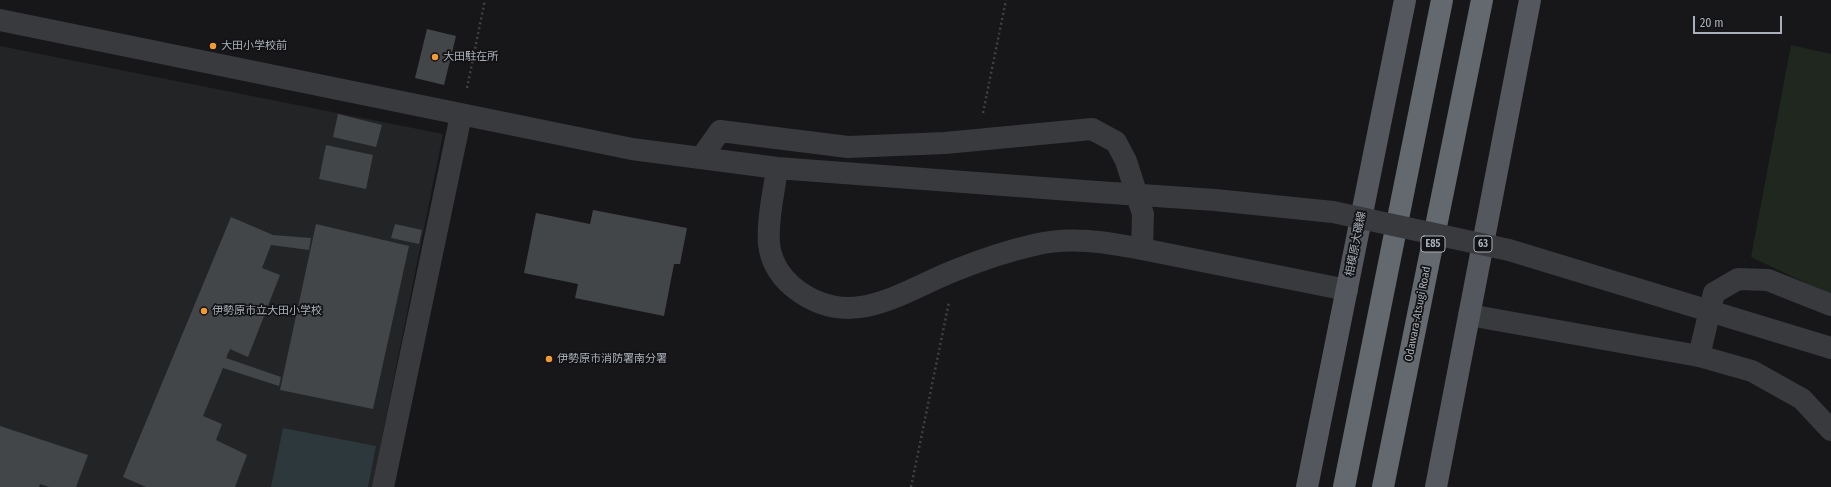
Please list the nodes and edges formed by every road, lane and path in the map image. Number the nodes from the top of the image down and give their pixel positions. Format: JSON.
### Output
{"nodes":[{"id":1,"x":485,"y":0,"type":"edge"},
{"id":2,"x":1006,"y":0,"type":"edge"},
{"id":3,"x":1405,"y":0,"type":"edge"},
{"id":4,"x":1442,"y":0,"type":"edge"},
{"id":5,"x":1482,"y":0,"type":"edge"},
{"id":6,"x":1530,"y":0,"type":"edge"},
{"id":7,"x":0,"y":20,"type":"edge"},
{"id":8,"x":461,"y":115,"type":"junction"},
{"id":9,"x":978,"y":139,"type":"junction"},
{"id":10,"x":701,"y":158,"type":"junction"},
{"id":11,"x":777,"y":168,"type":"junction"},
{"id":12,"x":1142,"y":249,"type":"junction"},
{"id":13,"x":956,"y":270,"type":"junction"},
{"id":14,"x":1347,"y":290,"type":"junction"},
{"id":15,"x":1831,"y":305,"type":"edge"},
{"id":16,"x":1469,"y":316,"type":"junction"},
{"id":17,"x":1831,"y":348,"type":"edge"},
{"id":18,"x":1699,"y":356,"type":"junction"},
{"id":19,"x":1831,"y":430,"type":"edge"},
{"id":20,"x":383,"y":487,"type":"edge"},
{"id":21,"x":910,"y":487,"type":"edge"},
{"id":22,"x":1307,"y":487,"type":"edge"},
{"id":23,"x":1344,"y":487,"type":"edge"},
{"id":24,"x":1384,"y":487,"type":"edge"},
{"id":25,"x":1436,"y":487,"type":"edge"}],
"edges":[{"from":1,"to":8,"type":"path"},
{"from":2,"to":9,"type":"path"},
{"from":3,"to":14,"type":"main road","name":"相模原大磯線"},
{"from":4,"to":23,"type":"highway"},
{"from":5,"to":24,"type":"highway","name":"Odawara-Atsugi Road","number":"E85"},
{"from":6,"to":16,"type":"main road","number":"63"},
{"from":7,"to":8,"type":"street"},
{"from":8,"to":10,"type":"street"},
{"from":8,"to":20,"type":"street"},
{"from":9,"to":10,"type":"street"},
{"from":9,"to":12,"type":"street"},
{"from":10,"to":11,"type":"street"},
{"from":11,"to":13,"type":"street"},
{"from":11,"to":17,"type":"street","bridge":true},
{"from":12,"to":13,"type":"street"},
{"from":12,"to":14,"type":"street"},
{"from":13,"to":21,"type":"path"},
{"from":14,"to":22,"type":"main road","name":"相模原大磯線"},
{"from":15,"to":18,"type":"street"},
{"from":16,"to":18,"type":"street"},
{"from":16,"to":25,"type":"main road","number":"63"},
{"from":18,"to":19,"type":"street"}]}
